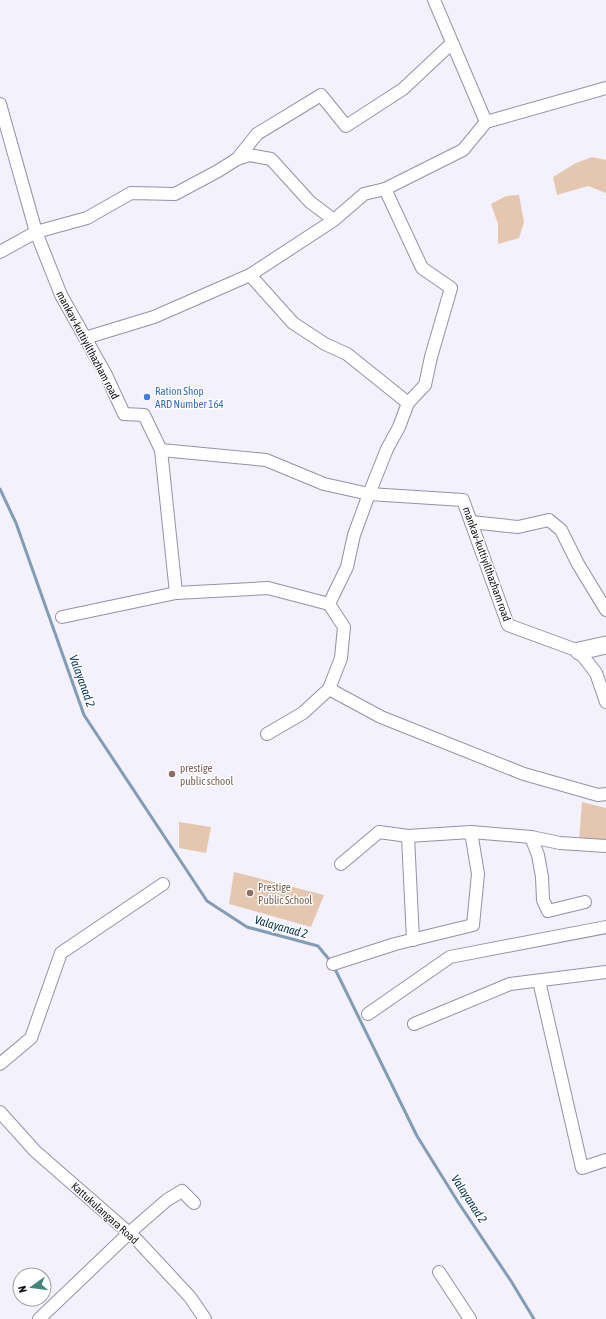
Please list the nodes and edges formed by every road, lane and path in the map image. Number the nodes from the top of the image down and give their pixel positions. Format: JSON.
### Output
{"nodes":[{"id":1,"x":434,"y":0,"type":"edge"},
{"id":2,"x":452,"y":43,"type":"junction"},
{"id":3,"x":606,"y":88,"type":"edge"},
{"id":4,"x":0,"y":104,"type":"edge"},
{"id":5,"x":486,"y":122,"type":"junction"},
{"id":6,"x":237,"y":159,"type":"junction"},
{"id":7,"x":385,"y":190,"type":"junction"},
{"id":8,"x":334,"y":220,"type":"junction"},
{"id":9,"x":36,"y":232,"type":"junction"},
{"id":10,"x":0,"y":252,"type":"edge"},
{"id":11,"x":250,"y":275,"type":"junction"},
{"id":12,"x":86,"y":338,"type":"junction"},
{"id":13,"x":408,"y":403,"type":"junction"},
{"id":14,"x":161,"y":450,"type":"junction"},
{"id":15,"x":369,"y":494,"type":"junction"},
{"id":16,"x":471,"y":522,"type":"junction"},
{"id":17,"x":176,"y":593,"type":"junction"},
{"id":18,"x":329,"y":604,"type":"junction"},
{"id":19,"x":606,"y":610,"type":"edge"},
{"id":20,"x":62,"y":617,"type":"dead end"},
{"id":21,"x":606,"y":645,"type":"edge"},
{"id":22,"x":579,"y":651,"type":"junction"},
{"id":23,"x":329,"y":690,"type":"junction"},
{"id":24,"x":606,"y":702,"type":"edge"},
{"id":25,"x":267,"y":734,"type":"dead end"},
{"id":26,"x":606,"y":794,"type":"edge"},
{"id":27,"x":471,"y":832,"type":"junction"},
{"id":28,"x":408,"y":836,"type":"junction"},
{"id":29,"x":531,"y":837,"type":"junction"},
{"id":30,"x":606,"y":846,"type":"edge"},
{"id":31,"x":342,"y":864,"type":"dead end"},
{"id":32,"x":163,"y":884,"type":"dead end"},
{"id":33,"x":585,"y":902,"type":"dead end"},
{"id":34,"x":606,"y":927,"type":"edge"},
{"id":35,"x":412,"y":940,"type":"junction"},
{"id":36,"x":333,"y":964,"type":"dead end"},
{"id":37,"x":606,"y":972,"type":"edge"},
{"id":38,"x":539,"y":981,"type":"junction"},
{"id":39,"x":368,"y":1014,"type":"dead end"},
{"id":40,"x":414,"y":1024,"type":"dead end"},
{"id":41,"x":0,"y":1064,"type":"edge"},
{"id":42,"x":0,"y":1112,"type":"edge"},
{"id":43,"x":606,"y":1160,"type":"edge"},
{"id":44,"x":194,"y":1203,"type":"dead end"},
{"id":45,"x":129,"y":1234,"type":"junction"},
{"id":46,"x":439,"y":1272,"type":"dead end"},
{"id":47,"x":39,"y":1319,"type":"edge"},
{"id":48,"x":205,"y":1319,"type":"edge"},
{"id":49,"x":470,"y":1319,"type":"edge"}],
"edges":[{"from":1,"to":2,"type":"street"},
{"from":2,"to":5,"type":"street"},
{"from":2,"to":6,"type":"street"},
{"from":3,"to":5,"type":"street"},
{"from":4,"to":9,"type":"street","name":"mankav-kuttiyilthazham road"},
{"from":5,"to":7,"type":"street"},
{"from":6,"to":8,"type":"street"},
{"from":6,"to":9,"type":"street"},
{"from":7,"to":8,"type":"street"},
{"from":7,"to":13,"type":"street"},
{"from":8,"to":11,"type":"street"},
{"from":9,"to":10,"type":"street"},
{"from":9,"to":12,"type":"street","name":"mankav-kuttiyilthazham road"},
{"from":11,"to":12,"type":"street"},
{"from":11,"to":13,"type":"street"},
{"from":12,"to":14,"type":"street","name":"mankav-kuttiyilthazham road"},
{"from":13,"to":15,"type":"street"},
{"from":14,"to":15,"type":"street","name":"mankav-kuttiyilthazham road"},
{"from":14,"to":17,"type":"street"},
{"from":15,"to":16,"type":"street","name":"mankav-kuttiyilthazham road"},
{"from":15,"to":18,"type":"street"},
{"from":16,"to":19,"type":"street"},
{"from":16,"to":22,"type":"street","name":"mankav-kuttiyilthazham road"},
{"from":17,"to":18,"type":"street"},
{"from":17,"to":20,"type":"street"},
{"from":18,"to":23,"type":"street"},
{"from":21,"to":22,"type":"street"},
{"from":22,"to":24,"type":"street"},
{"from":23,"to":25,"type":"street"},
{"from":23,"to":26,"type":"street"},
{"from":27,"to":28,"type":"street"},
{"from":27,"to":29,"type":"street"},
{"from":27,"to":35,"type":"street"},
{"from":28,"to":31,"type":"street"},
{"from":28,"to":35,"type":"street"},
{"from":29,"to":30,"type":"street"},
{"from":29,"to":33,"type":"street"},
{"from":32,"to":41,"type":"street"},
{"from":34,"to":39,"type":"street"},
{"from":35,"to":36,"type":"street"},
{"from":37,"to":38,"type":"street"},
{"from":38,"to":40,"type":"street"},
{"from":38,"to":43,"type":"street"},
{"from":42,"to":45,"type":"street","name":"Kattukulangara Road"},
{"from":44,"to":45,"type":"street"},
{"from":45,"to":47,"type":"street"},
{"from":45,"to":48,"type":"street","name":"Kattukulangara Road"},
{"from":46,"to":49,"type":"street"}]}
